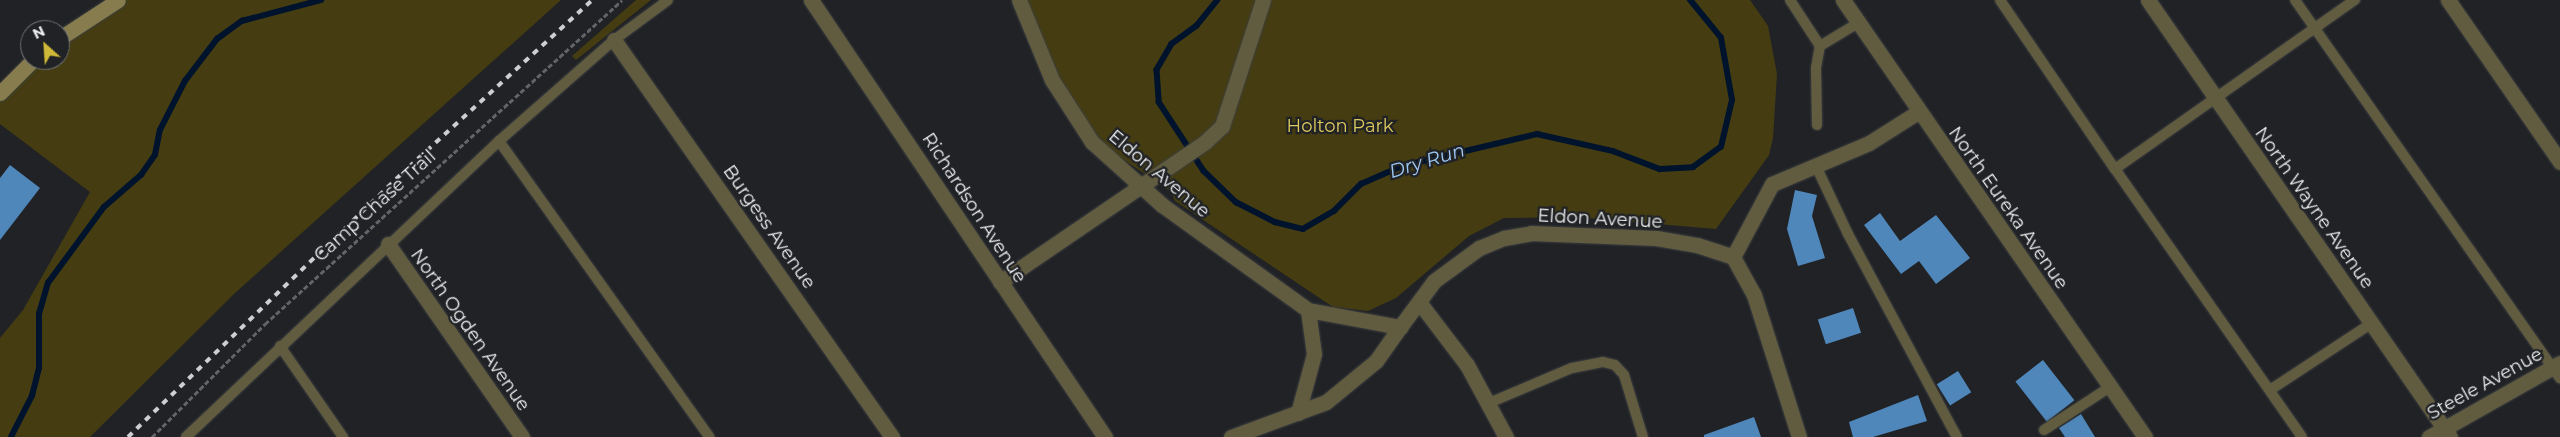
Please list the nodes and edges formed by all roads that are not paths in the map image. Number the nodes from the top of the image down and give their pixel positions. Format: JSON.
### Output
{"nodes":[{"id":1,"x":118,"y":0,"type":"edge"},
{"id":2,"x":668,"y":0,"type":"edge"},
{"id":3,"x":811,"y":0,"type":"edge"},
{"id":4,"x":1019,"y":0,"type":"edge"},
{"id":5,"x":1263,"y":0,"type":"edge"},
{"id":6,"x":1790,"y":0,"type":"edge"},
{"id":7,"x":1842,"y":0,"type":"edge"},
{"id":8,"x":2000,"y":0,"type":"edge"},
{"id":9,"x":2148,"y":0,"type":"edge"},
{"id":10,"x":2295,"y":0,"type":"edge"},
{"id":11,"x":2355,"y":0,"type":"edge"},
{"id":12,"x":2448,"y":0,"type":"edge"},
{"id":13,"x":1858,"y":23,"type":"junction"},
{"id":14,"x":2313,"y":29,"type":"junction"},
{"id":15,"x":70,"y":31,"type":"edge"},
{"id":16,"x":614,"y":40,"type":"junction"},
{"id":17,"x":1820,"y":46,"type":"junction"},
{"id":18,"x":23,"y":70,"type":"edge"},
{"id":19,"x":0,"y":93,"type":"edge"},
{"id":20,"x":2214,"y":96,"type":"junction"},
{"id":21,"x":1918,"y":112,"type":"junction"},
{"id":22,"x":1817,"y":125,"type":"dead end"},
{"id":23,"x":499,"y":141,"type":"junction"},
{"id":24,"x":2560,"y":162,"type":"edge"},
{"id":25,"x":1816,"y":166,"type":"junction"},
{"id":26,"x":2115,"y":169,"type":"junction"},
{"id":27,"x":1137,"y":185,"type":"junction"},
{"id":28,"x":388,"y":244,"type":"junction"},
{"id":29,"x":1733,"y":257,"type":"junction"},
{"id":30,"x":1000,"y":282,"type":"junction"},
{"id":31,"x":1419,"y":302,"type":"junction"},
{"id":32,"x":1308,"y":310,"type":"junction"},
{"id":33,"x":2372,"y":323,"type":"junction"},
{"id":34,"x":1400,"y":327,"type":"junction"},
{"id":35,"x":280,"y":346,"type":"junction"},
{"id":36,"x":2558,"y":370,"type":"edge"},
{"id":37,"x":2110,"y":387,"type":"junction"},
{"id":38,"x":2270,"y":390,"type":"junction"},
{"id":39,"x":1489,"y":403,"type":"junction"},
{"id":40,"x":1298,"y":413,"type":"junction"},
{"id":41,"x":2044,"y":430,"type":"dead end"},
{"id":42,"x":2447,"y":433,"type":"edge"},
{"id":43,"x":186,"y":437,"type":"edge"},
{"id":44,"x":343,"y":437,"type":"edge"},
{"id":45,"x":522,"y":437,"type":"edge"},
{"id":46,"x":709,"y":437,"type":"edge"},
{"id":47,"x":892,"y":437,"type":"edge"},
{"id":48,"x":1105,"y":437,"type":"edge"},
{"id":49,"x":1231,"y":437,"type":"edge"},
{"id":50,"x":1506,"y":437,"type":"edge"},
{"id":51,"x":1643,"y":437,"type":"edge"},
{"id":52,"x":1799,"y":437,"type":"edge"},
{"id":53,"x":1957,"y":437,"type":"edge"},
{"id":54,"x":2145,"y":437,"type":"edge"},
{"id":55,"x":2302,"y":437,"type":"edge"},
{"id":56,"x":2429,"y":437,"type":"edge"}],
"edges":[{"from":1,"to":15,"type":"street"},
{"from":2,"to":16,"type":"lane"},
{"from":3,"to":30,"type":"street","name":"Richardson Avenue"},
{"from":4,"to":27,"type":"street","name":"Eldon Avenue"},
{"from":5,"to":27,"type":"street"},
{"from":6,"to":17,"type":"lane"},
{"from":7,"to":13,"type":"street","name":"North Eureka Avenue"},
{"from":8,"to":26,"type":"lane"},
{"from":9,"to":20,"type":"street","name":"North Wayne Avenue"},
{"from":10,"to":14,"type":"lane"},
{"from":11,"to":14,"type":"lane"},
{"from":12,"to":24,"type":"street"},
{"from":13,"to":17,"type":"lane"},
{"from":13,"to":21,"type":"street","name":"North Eureka Avenue"},
{"from":14,"to":20,"type":"lane"},
{"from":14,"to":36,"type":"lane"},
{"from":16,"to":23,"type":"lane"},
{"from":16,"to":47,"type":"street","name":"Burgess Avenue"},
{"from":17,"to":22,"type":"lane"},
{"from":18,"to":19,"type":"street"},
{"from":20,"to":26,"type":"lane"},
{"from":20,"to":33,"type":"street","name":"North Wayne Avenue"},
{"from":21,"to":25,"type":"street"},
{"from":21,"to":37,"type":"street","name":"North Eureka Avenue"},
{"from":23,"to":28,"type":"lane"},
{"from":23,"to":46,"type":"lane"},
{"from":25,"to":29,"type":"street"},
{"from":25,"to":53,"type":"lane"},
{"from":26,"to":38,"type":"lane"},
{"from":27,"to":30,"type":"street"},
{"from":27,"to":32,"type":"street","name":"Eldon Avenue"},
{"from":28,"to":35,"type":"lane"},
{"from":28,"to":45,"type":"street","name":"North Ogden Avenue"},
{"from":29,"to":31,"type":"street","name":"Eldon Avenue"},
{"from":29,"to":52,"type":"street"},
{"from":30,"to":48,"type":"street","name":"Richardson Avenue"},
{"from":31,"to":34,"type":"street","name":"Eldon Avenue"},
{"from":31,"to":39,"type":"street"},
{"from":32,"to":34,"type":"street","name":"Eldon Avenue"},
{"from":32,"to":40,"type":"street"},
{"from":33,"to":38,"type":"lane"},
{"from":33,"to":42,"type":"street","name":"North Wayne Avenue"},
{"from":34,"to":40,"type":"street"},
{"from":35,"to":43,"type":"lane"},
{"from":35,"to":44,"type":"lane"},
{"from":36,"to":42,"type":"street","name":"Steele Avenue"},
{"from":37,"to":41,"type":"lane"},
{"from":37,"to":54,"type":"street","name":"North Eureka Avenue"},
{"from":38,"to":55,"type":"lane"},
{"from":39,"to":50,"type":"street"},
{"from":39,"to":51,"type":"lane"},
{"from":40,"to":49,"type":"street"},
{"from":42,"to":56,"type":"street","name":"Steele Avenue"}]}
